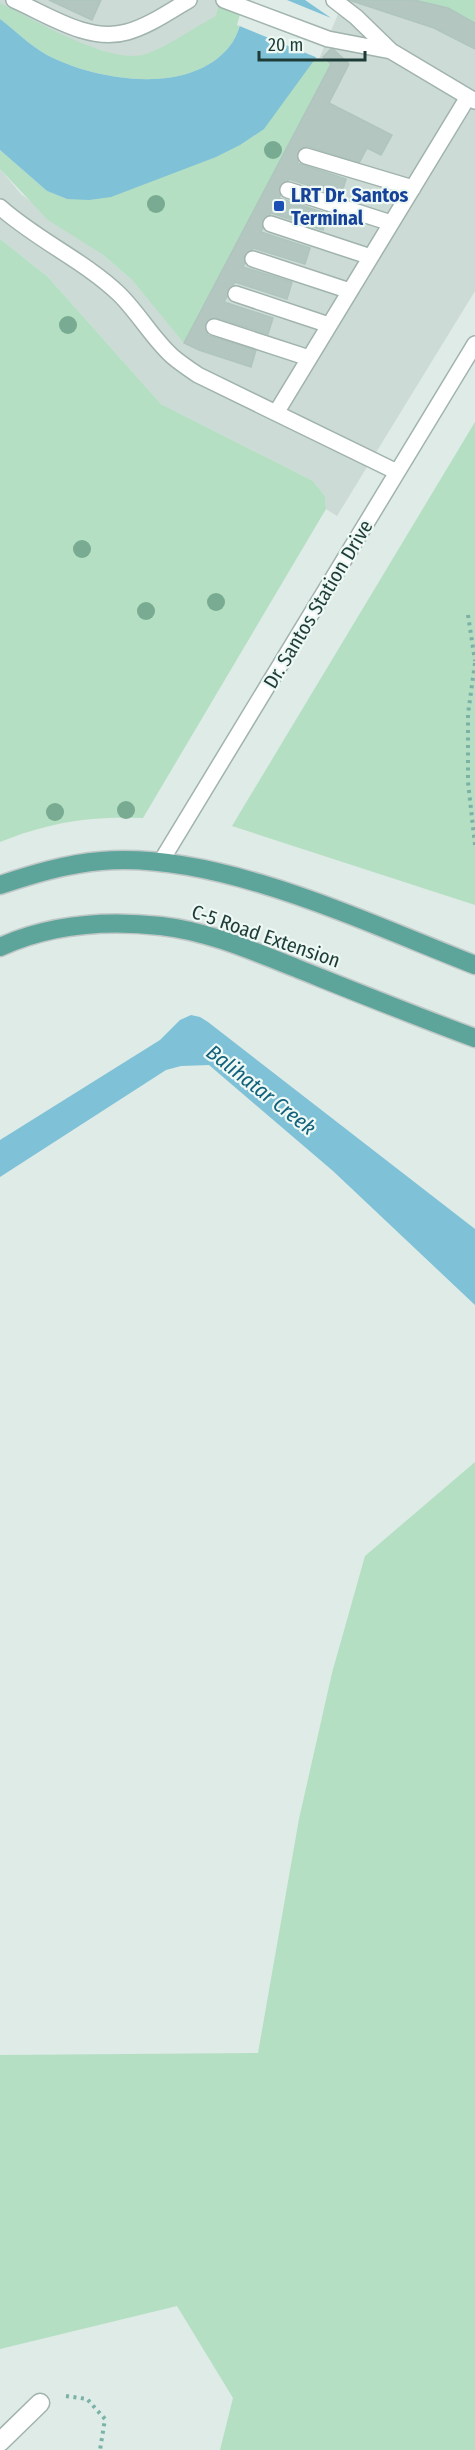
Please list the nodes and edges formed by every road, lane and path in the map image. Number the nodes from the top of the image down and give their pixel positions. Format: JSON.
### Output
{"nodes":[{"id":1,"x":14,"y":0,"type":"edge"},
{"id":2,"x":189,"y":0,"type":"edge"},
{"id":3,"x":224,"y":0,"type":"edge"},
{"id":4,"x":338,"y":3,"type":"edge"},
{"id":5,"x":391,"y":51,"type":"junction"},
{"id":6,"x":472,"y":98,"type":"edge"},
{"id":7,"x":306,"y":156,"type":"dead end"},
{"id":8,"x":413,"y":188,"type":"junction"},
{"id":9,"x":288,"y":190,"type":"dead end"},
{"id":10,"x":0,"y":207,"type":"edge"},
{"id":11,"x":391,"y":223,"type":"junction"},
{"id":12,"x":271,"y":224,"type":"dead end"},
{"id":13,"x":371,"y":257,"type":"junction"},
{"id":14,"x":253,"y":259,"type":"dead end"},
{"id":15,"x":350,"y":291,"type":"junction"},
{"id":16,"x":236,"y":294,"type":"dead end"},
{"id":17,"x":329,"y":325,"type":"junction"},
{"id":18,"x":214,"y":327,"type":"dead end"},
{"id":19,"x":475,"y":344,"type":"edge"},
{"id":20,"x":309,"y":358,"type":"junction"},
{"id":21,"x":276,"y":413,"type":"junction"},
{"id":22,"x":398,"y":472,"type":"junction"},
{"id":23,"x":468,"y":615,"type":"dead end"},
{"id":24,"x":475,"y":662,"type":"edge"},
{"id":25,"x":475,"y":845,"type":"edge"},
{"id":26,"x":160,"y":863,"type":"junction"},
{"id":27,"x":0,"y":885,"type":"edge"},
{"id":28,"x":0,"y":947,"type":"edge"},
{"id":29,"x":475,"y":965,"type":"edge"},
{"id":30,"x":475,"y":1038,"type":"edge"},
{"id":31,"x":40,"y":2403,"type":"joint"},
{"id":32,"x":0,"y":2442,"type":"edge"},
{"id":33,"x":100,"y":2450,"type":"edge"}],
"edges":[{"from":1,"to":2,"type":"lane"},
{"from":3,"to":5,"type":"lane"},
{"from":4,"to":5,"type":"lane"},
{"from":5,"to":6,"type":"lane"},
{"from":6,"to":8,"type":"lane"},
{"from":7,"to":8,"type":"lane"},
{"from":8,"to":11,"type":"lane"},
{"from":9,"to":11,"type":"lane"},
{"from":10,"to":21,"type":"lane"},
{"from":11,"to":13,"type":"lane"},
{"from":12,"to":13,"type":"lane"},
{"from":13,"to":15,"type":"lane"},
{"from":14,"to":15,"type":"lane"},
{"from":15,"to":17,"type":"lane"},
{"from":16,"to":17,"type":"lane"},
{"from":17,"to":20,"type":"lane"},
{"from":18,"to":20,"type":"lane"},
{"from":19,"to":22,"type":"lane","name":"Dr. Santos Station Drive"},
{"from":20,"to":21,"type":"lane"},
{"from":21,"to":22,"type":"lane"},
{"from":22,"to":26,"type":"lane","name":"Dr. Santos Station Drive"},
{"from":23,"to":24,"type":"path"},
{"from":24,"to":25,"type":"path"},
{"from":26,"to":27,"type":"main road"},
{"from":26,"to":29,"type":"main road"},
{"from":28,"to":30,"type":"main road","name":"C-5 Road Extension"},
{"from":31,"to":32,"type":"street"},
{"from":31,"to":33,"type":"path"}]}
